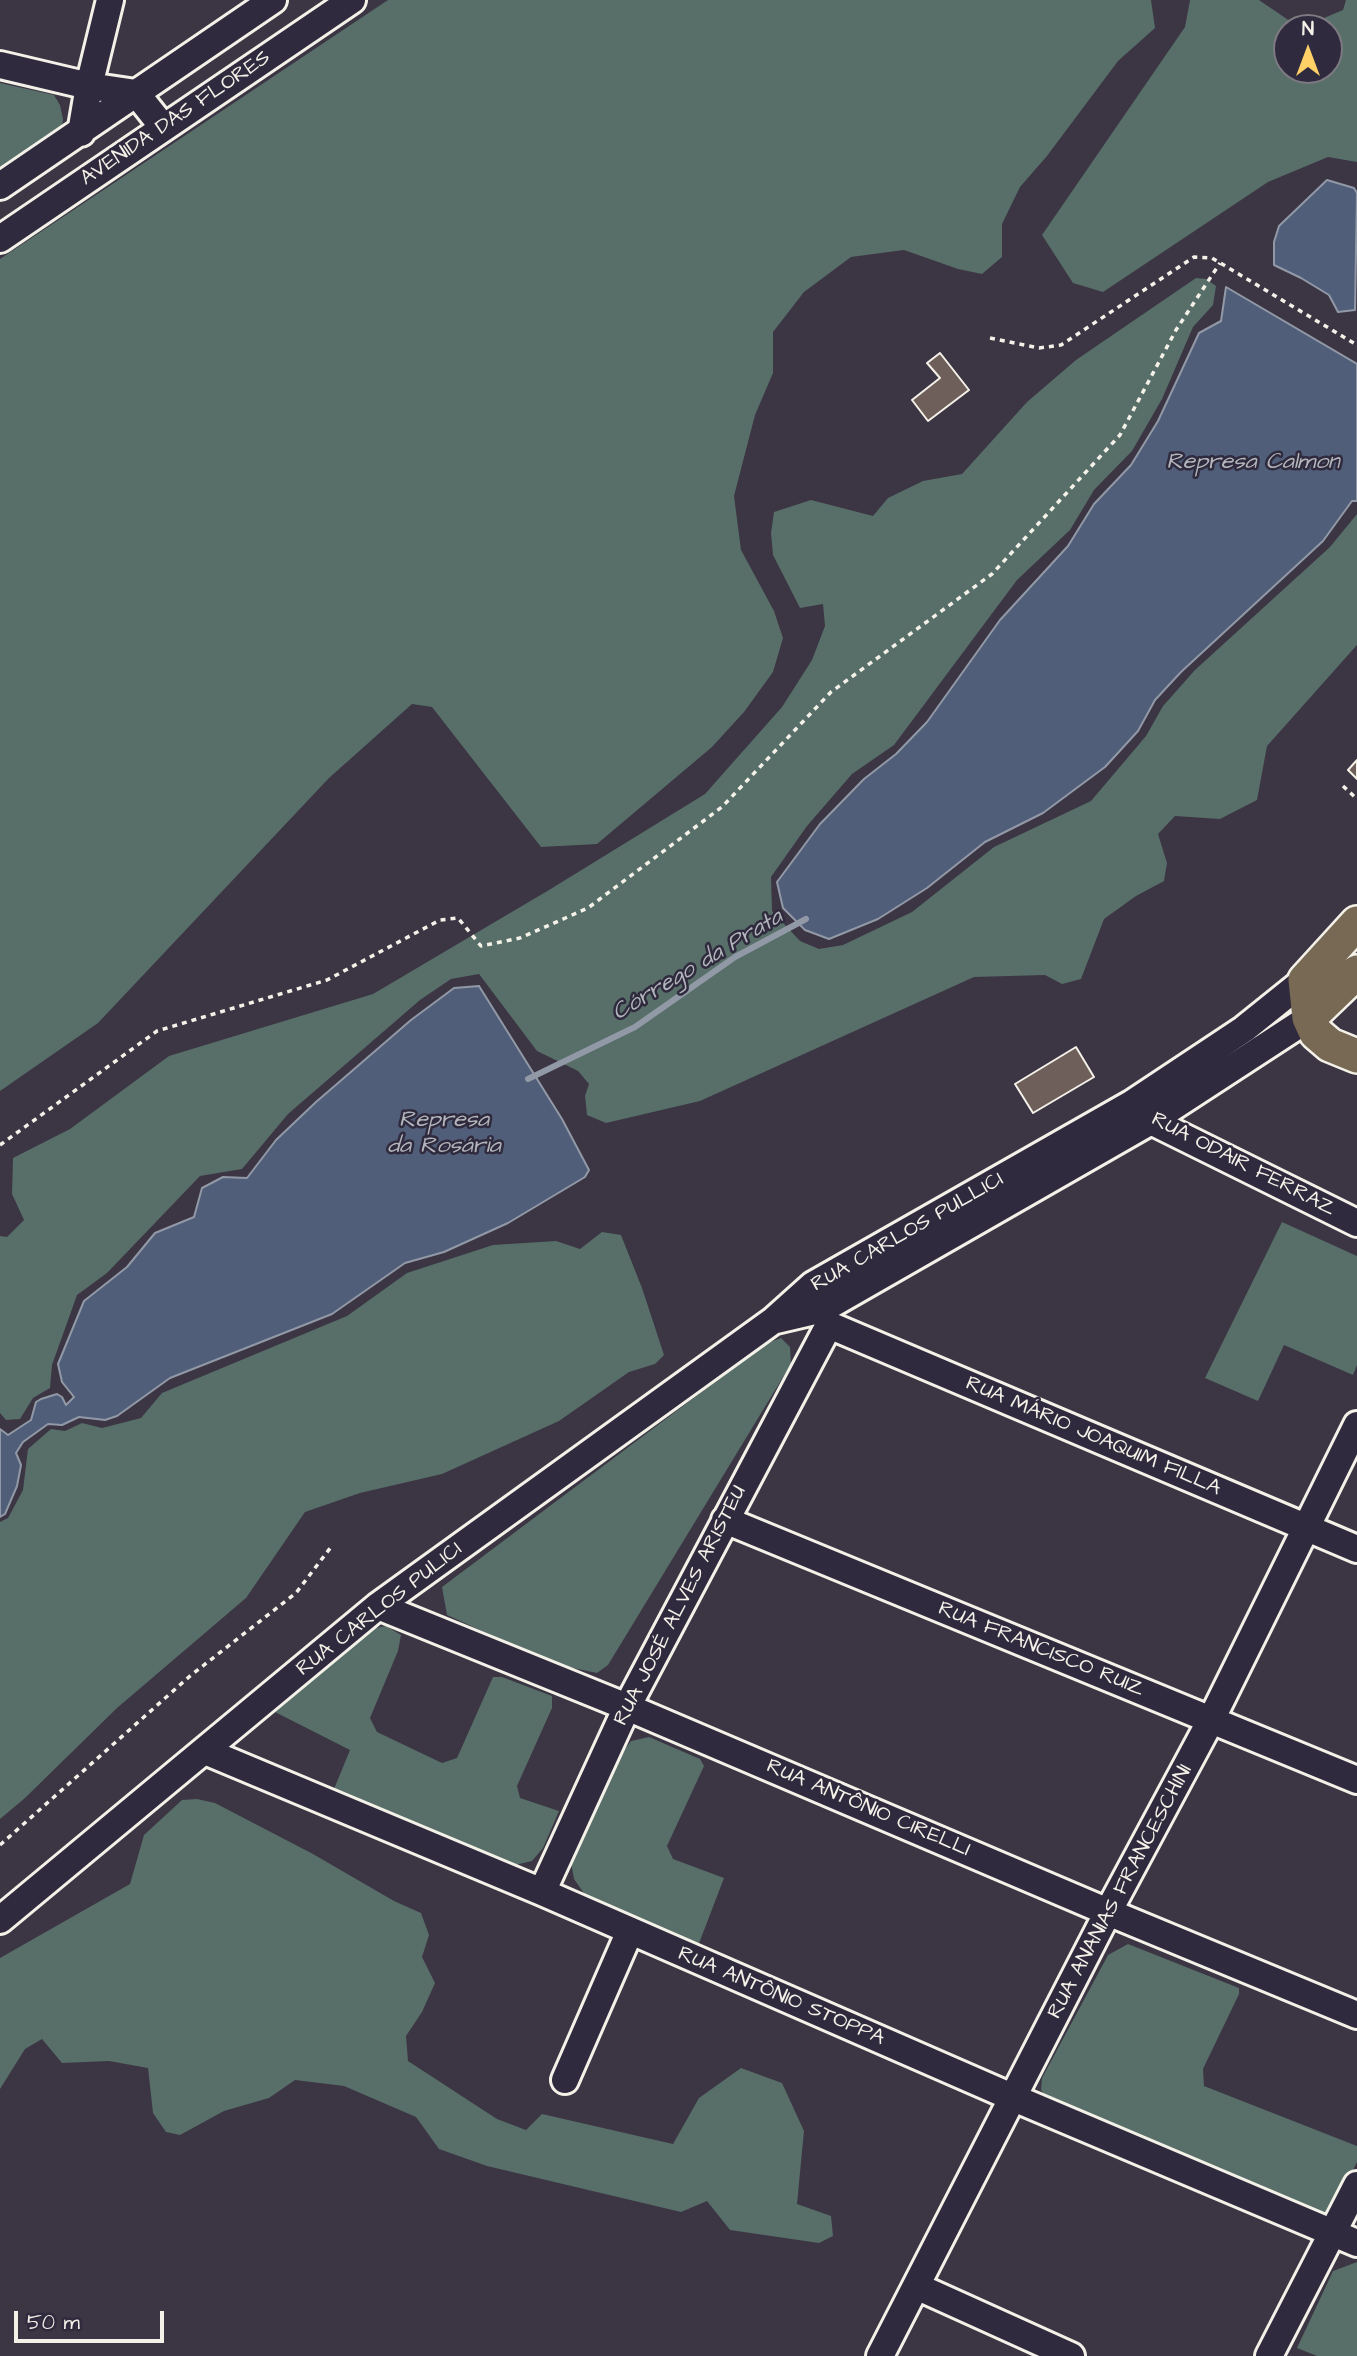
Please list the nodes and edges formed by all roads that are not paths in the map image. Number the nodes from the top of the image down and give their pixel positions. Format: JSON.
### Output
{"nodes":[{"id":1,"x":110,"y":0,"type":"edge"},
{"id":2,"x":273,"y":0,"type":"edge"},
{"id":3,"x":352,"y":0,"type":"edge"},
{"id":4,"x":0,"y":65,"type":"edge"},
{"id":5,"x":89,"y":86,"type":"junction"},
{"id":6,"x":136,"y":93,"type":"junction"},
{"id":7,"x":163,"y":127,"type":"junction"},
{"id":8,"x":81,"y":133,"type":"junction"},
{"id":9,"x":0,"y":186,"type":"edge"},
{"id":10,"x":0,"y":239,"type":"edge"},
{"id":11,"x":1357,"y":923,"type":"edge"},
{"id":12,"x":1305,"y":980,"type":"junction"},
{"id":13,"x":1353,"y":988,"type":"edge"},
{"id":14,"x":1309,"y":1018,"type":"junction"},
{"id":15,"x":1357,"y":1056,"type":"edge"},
{"id":16,"x":1141,"y":1113,"type":"junction"},
{"id":17,"x":1357,"y":1223,"type":"edge"},
{"id":18,"x":813,"y":1285,"type":"junction"},
{"id":19,"x":826,"y":1317,"type":"junction"},
{"id":20,"x":774,"y":1320,"type":"junction"},
{"id":21,"x":1357,"y":1425,"type":"edge"},
{"id":22,"x":725,"y":1520,"type":"junction"},
{"id":23,"x":1307,"y":1528,"type":"junction"},
{"id":24,"x":1357,"y":1549,"type":"edge"},
{"id":25,"x":378,"y":1606,"type":"junction"},
{"id":26,"x":627,"y":1707,"type":"junction"},
{"id":27,"x":1211,"y":1720,"type":"junction"},
{"id":28,"x":205,"y":1751,"type":"junction"},
{"id":29,"x":1357,"y":1780,"type":"edge"},
{"id":30,"x":542,"y":1892,"type":"junction"},
{"id":31,"x":1108,"y":1912,"type":"junction"},
{"id":32,"x":0,"y":1920,"type":"edge"},
{"id":33,"x":629,"y":1931,"type":"junction"},
{"id":34,"x":1357,"y":2014,"type":"edge"},
{"id":35,"x":565,"y":2080,"type":"dead end"},
{"id":36,"x":1014,"y":2098,"type":"junction"},
{"id":37,"x":1357,"y":2185,"type":"edge"},
{"id":38,"x":1331,"y":2232,"type":"junction"},
{"id":39,"x":1357,"y":2243,"type":"edge"},
{"id":40,"x":916,"y":2286,"type":"junction"},
{"id":41,"x":880,"y":2356,"type":"edge"},
{"id":42,"x":1071,"y":2356,"type":"edge"},
{"id":43,"x":1269,"y":2356,"type":"edge"}],
"edges":[{"from":1,"to":5,"type":"street"},
{"from":2,"to":6,"type":"street","name":"AVENIDA DAS FLORES"},
{"from":3,"to":7,"type":"street","name":"AVENIDA DAS FLORES"},
{"from":4,"to":5,"type":"street"},
{"from":5,"to":6,"type":"street"},
{"from":5,"to":8,"type":"street"},
{"from":6,"to":7,"type":"street"},
{"from":6,"to":8,"type":"street","name":"AVENIDA DAS FLORES"},
{"from":7,"to":10,"type":"street","name":"AVENIDA DAS FLORES"},
{"from":8,"to":9,"type":"street","name":"AVENIDA DAS FLORES"},
{"from":11,"to":12,"type":"main road","name":"RUA CARLOS PULLICI"},
{"from":12,"to":14,"type":"main road"},
{"from":12,"to":16,"type":"street","name":"RUA CARLOS PULLICI"},
{"from":13,"to":14,"type":"main road","name":"RUA CARLOS PULLICI"},
{"from":14,"to":15,"type":"main road"},
{"from":14,"to":16,"type":"street","name":"RUA CARLOS PULLICI"},
{"from":16,"to":17,"type":"street","name":"RUA ODAIR FERRAZ"},
{"from":16,"to":18,"type":"street","name":"RUA CARLOS PULLICI"},
{"from":16,"to":19,"type":"street","name":"RUA CARLOS PULLICI"},
{"from":18,"to":19,"type":"street"},
{"from":18,"to":20,"type":"street","name":"RUA CARLOS PULLICI"},
{"from":19,"to":20,"type":"street","name":"RUA CARLOS PULLICI"},
{"from":19,"to":22,"type":"street","name":"RUA JOSÉ ALVES ARISTEU"},
{"from":19,"to":23,"type":"street","name":"RUA MÁRIO JOAQUIM FILLA"},
{"from":20,"to":25,"type":"street","name":"RUA CARLOS PULICI"},
{"from":21,"to":23,"type":"street","name":"RUA ANANIAS FRANCESCHINI"},
{"from":22,"to":26,"type":"street","name":"RUA JOSÉ ALVES ARISTEU"},
{"from":22,"to":27,"type":"street","name":"RUA FRANCISCO RUIZ"},
{"from":23,"to":24,"type":"street","name":"RUA MÁRIO JOAQUIM FILLA"},
{"from":23,"to":27,"type":"street","name":"RUA ANANIAS FRANCESCHINI"},
{"from":25,"to":26,"type":"street","name":"RUA ANTÔNIO CIRELLI"},
{"from":25,"to":28,"type":"street","name":"RUA CARLOS PULICI"},
{"from":26,"to":30,"type":"street","name":"RUA JOSÉ ALVES ARISTEU"},
{"from":26,"to":31,"type":"street","name":"RUA ANTÔNIO CIRELLI"},
{"from":27,"to":29,"type":"street","name":"RUA FRANCISCO RUIZ"},
{"from":27,"to":31,"type":"street","name":"RUA ANANIAS FRANCESCHINI"},
{"from":28,"to":30,"type":"street","name":"RUA ANTÔNIO STOPPA"},
{"from":28,"to":32,"type":"street","name":"RUA CARLOS PULICI"},
{"from":30,"to":33,"type":"street","name":"RUA ANTÔNIO STOPPA"},
{"from":31,"to":34,"type":"street","name":"RUA ANTÔNIO CIRELLI"},
{"from":31,"to":36,"type":"street","name":"RUA ANANIAS FRANCESCHINI"},
{"from":33,"to":35,"type":"street"},
{"from":33,"to":36,"type":"street","name":"RUA ANTÔNIO STOPPA"},
{"from":36,"to":38,"type":"street","name":"RUA ANTÔNIO STOPPA"},
{"from":36,"to":40,"type":"street","name":"RUA ANANIAS FRANCESCHINI"},
{"from":37,"to":38,"type":"street"},
{"from":38,"to":39,"type":"street","name":"RUA ANTÔNIO STOPPA"},
{"from":38,"to":43,"type":"street"},
{"from":40,"to":41,"type":"street","name":"RUA ANANIAS FRANCESCHINI"},
{"from":40,"to":42,"type":"street"}]}
